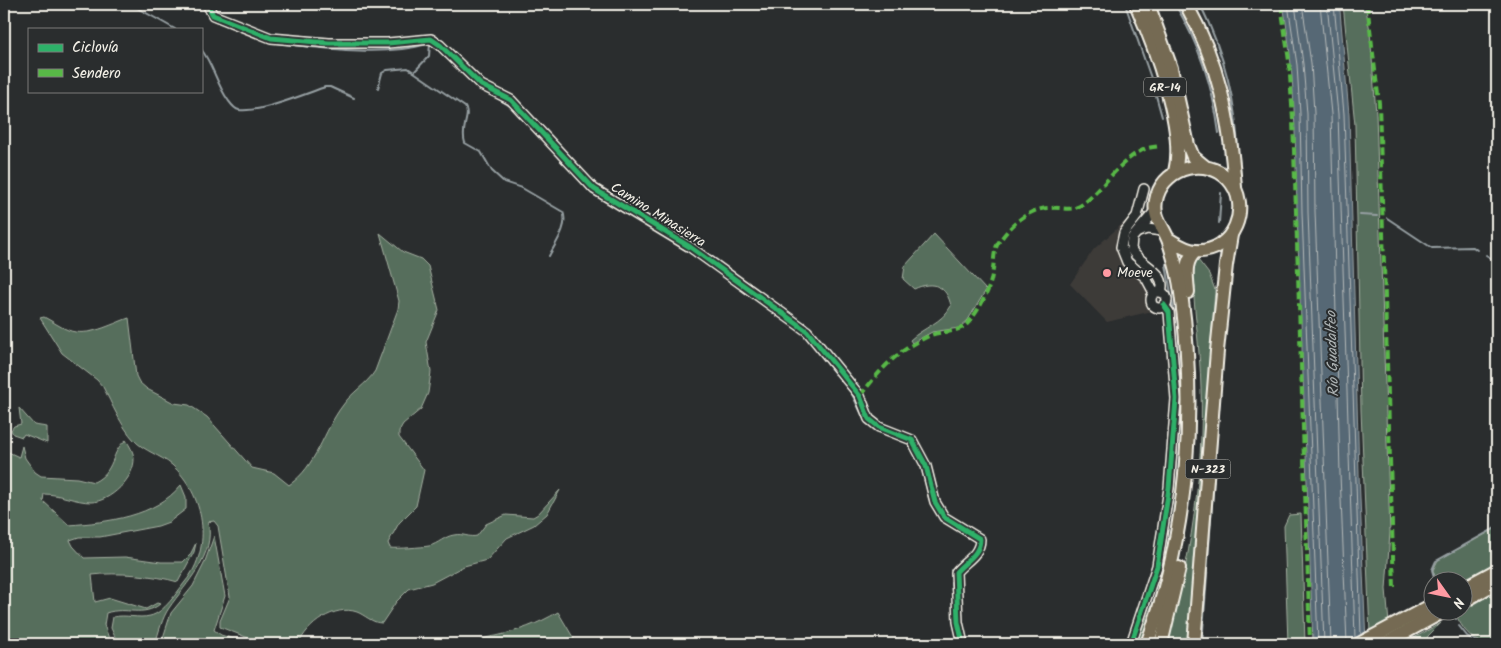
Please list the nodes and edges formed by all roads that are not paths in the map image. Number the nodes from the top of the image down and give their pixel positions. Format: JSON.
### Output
{"nodes":[{"id":1,"x":207,"y":4,"type":"edge"},
{"id":2,"x":1136,"y":4,"type":"edge"},
{"id":3,"x":1148,"y":4,"type":"edge"},
{"id":4,"x":1186,"y":4,"type":"edge"},
{"id":5,"x":1230,"y":149,"type":"junction"},
{"id":6,"x":1210,"y":168,"type":"junction"},
{"id":7,"x":1175,"y":172,"type":"junction"},
{"id":8,"x":1235,"y":187,"type":"junction"},
{"id":9,"x":1144,"y":189,"type":"dead end"},
{"id":10,"x":1156,"y":210,"type":"junction"},
{"id":11,"x":1136,"y":233,"type":"junction"},
{"id":12,"x":1165,"y":235,"type":"junction"},
{"id":13,"x":1231,"y":235,"type":"junction"},
{"id":14,"x":1202,"y":250,"type":"junction"},
{"id":15,"x":1158,"y":292,"type":"junction"},
{"id":16,"x":1222,"y":293,"type":"junction"},
{"id":17,"x":1164,"y":305,"type":"junction"},
{"id":18,"x":1497,"y":570,"type":"edge"},
{"id":19,"x":1497,"y":582,"type":"edge"},
{"id":20,"x":1474,"y":583,"type":"edge"},
{"id":21,"x":1474,"y":595,"type":"edge"},
{"id":22,"x":1424,"y":609,"type":"edge"},
{"id":23,"x":1428,"y":620,"type":"edge"},
{"id":24,"x":963,"y":644,"type":"edge"},
{"id":25,"x":1131,"y":644,"type":"edge"},
{"id":26,"x":1147,"y":644,"type":"edge"},
{"id":27,"x":1161,"y":644,"type":"edge"},
{"id":28,"x":1194,"y":644,"type":"edge"},
{"id":29,"x":1359,"y":644,"type":"edge"},
{"id":30,"x":1384,"y":644,"type":"edge"}],
"edges":[{"from":1,"to":24,"type":"street","name":"Camino Minasierra"},
{"from":2,"to":7,"type":"highway","number":"GR-14"},
{"from":3,"to":6,"type":"highway","number":"GR-14"},
{"from":4,"to":5,"type":"highway"},
{"from":5,"to":6,"type":"highway"},
{"from":5,"to":8,"type":"highway"},
{"from":6,"to":7,"type":"highway"},
{"from":6,"to":8,"type":"highway"},
{"from":7,"to":10,"type":"highway"},
{"from":8,"to":13,"type":"highway"},
{"from":9,"to":15,"type":"street"},
{"from":10,"to":11,"type":"street"},
{"from":10,"to":12,"type":"highway"},
{"from":11,"to":12,"type":"street"},
{"from":11,"to":15,"type":"street"},
{"from":12,"to":14,"type":"highway"},
{"from":12,"to":26,"type":"highway"},
{"from":13,"to":14,"type":"highway"},
{"from":13,"to":16,"type":"highway","number":"N-323"},
{"from":14,"to":16,"type":"highway","number":"N-323"},
{"from":14,"to":27,"type":"highway"},
{"from":15,"to":17,"type":"street"},
{"from":15,"to":17,"type":"street"},
{"from":16,"to":28,"type":"highway","number":"N-323"},
{"from":17,"to":25,"type":"street"},
{"from":18,"to":20,"type":"highway"},
{"from":19,"to":21,"type":"highway"},
{"from":22,"to":29,"type":"highway"},
{"from":23,"to":30,"type":"highway"}]}
